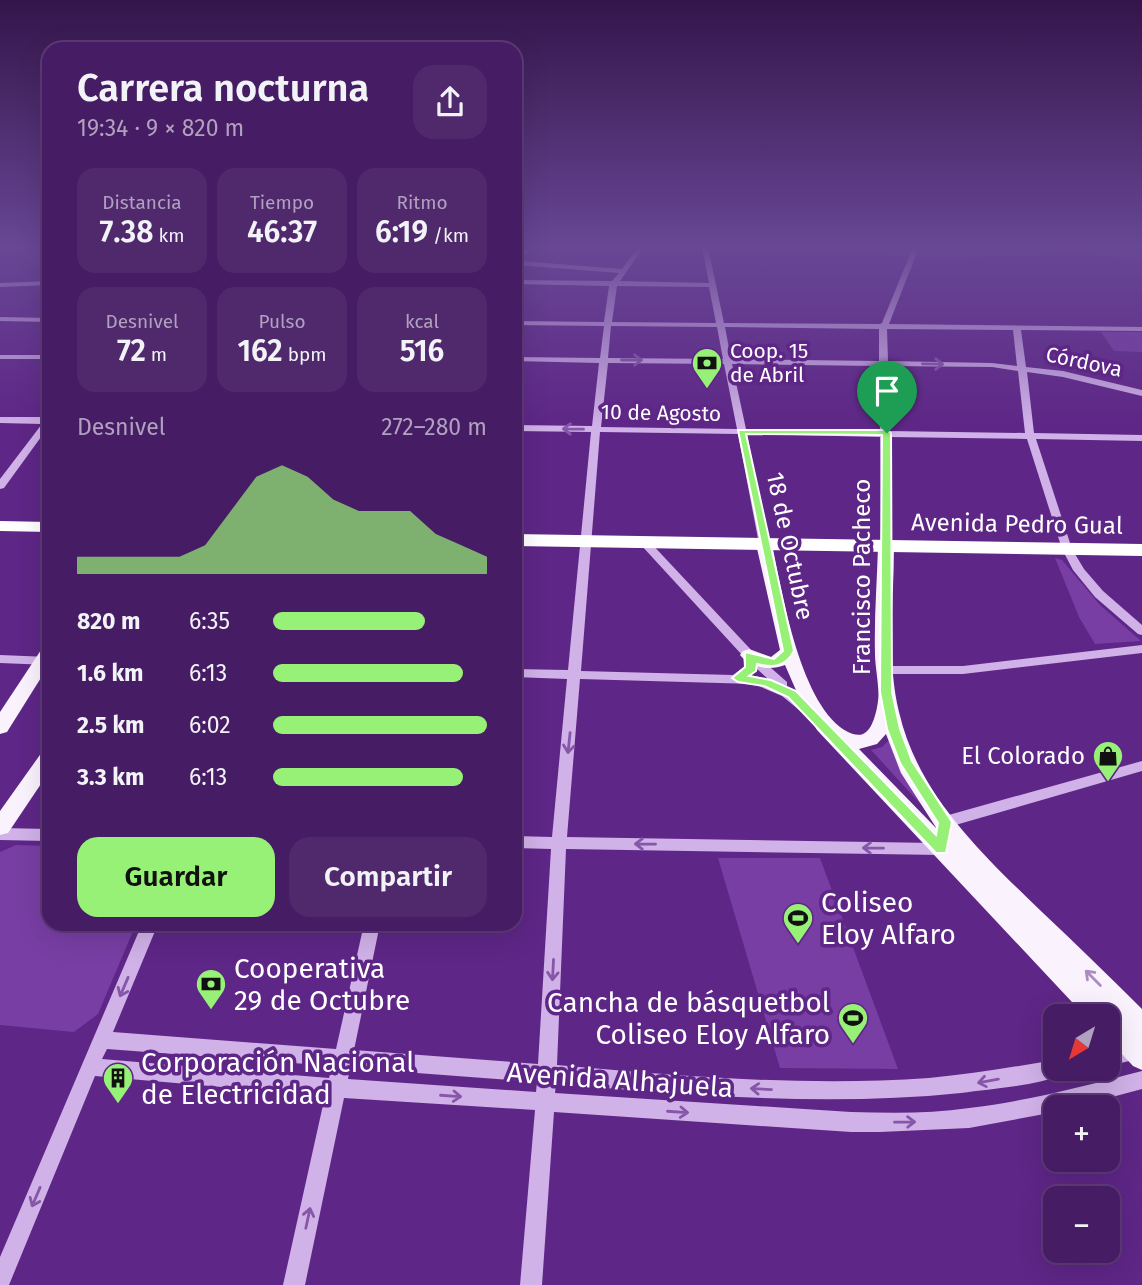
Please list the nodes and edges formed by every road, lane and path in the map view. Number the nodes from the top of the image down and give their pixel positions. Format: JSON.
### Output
{"nodes":[{"id":1,"x":610,"y":307,"type":"edge"},
{"id":2,"x":715,"y":307,"type":"edge"},
{"id":3,"x":892,"y":307,"type":"edge"},
{"id":4,"x":0,"y":319,"type":"edge"},
{"id":5,"x":42,"y":320,"type":"edge"},
{"id":6,"x":522,"y":323,"type":"edge"},
{"id":7,"x":608,"y":324,"type":"junction"},
{"id":8,"x":718,"y":324,"type":"junction"},
{"id":9,"x":884,"y":325,"type":"junction"},
{"id":10,"x":1017,"y":328,"type":"junction"},
{"id":11,"x":1142,"y":329,"type":"edge"},
{"id":12,"x":0,"y":357,"type":"edge"},
{"id":13,"x":42,"y":357,"type":"edge"},
{"id":14,"x":522,"y":359,"type":"edge"},
{"id":15,"x":604,"y":360,"type":"junction"},
{"id":16,"x":726,"y":361,"type":"junction"},
{"id":17,"x":885,"y":363,"type":"junction"},
{"id":18,"x":1023,"y":368,"type":"junction"},
{"id":19,"x":1142,"y":393,"type":"edge"},
{"id":20,"x":0,"y":420,"type":"edge"},
{"id":21,"x":42,"y":421,"type":"edge"},
{"id":22,"x":522,"y":428,"type":"edge"},
{"id":23,"x":596,"y":429,"type":"junction"},
{"id":24,"x":42,"y":430,"type":"edge"},
{"id":25,"x":741,"y":431,"type":"junction"},
{"id":26,"x":887,"y":433,"type":"junction"},
{"id":27,"x":1030,"y":435,"type":"junction"},
{"id":28,"x":1142,"y":438,"type":"edge"},
{"id":29,"x":0,"y":486,"type":"edge"},
{"id":30,"x":0,"y":526,"type":"edge"},
{"id":31,"x":42,"y":527,"type":"edge"},
{"id":32,"x":522,"y":540,"type":"edge"},
{"id":33,"x":584,"y":541,"type":"junction"},
{"id":34,"x":645,"y":542,"type":"junction"},
{"id":35,"x":764,"y":544,"type":"junction"},
{"id":36,"x":886,"y":547,"type":"junction"},
{"id":37,"x":1066,"y":549,"type":"junction"},
{"id":38,"x":1142,"y":550,"type":"edge"},
{"id":39,"x":1142,"y":631,"type":"edge"},
{"id":40,"x":1142,"y":649,"type":"edge"},
{"id":41,"x":788,"y":651,"type":"junction"},
{"id":42,"x":749,"y":655,"type":"junction"},
{"id":43,"x":42,"y":657,"type":"edge"},
{"id":44,"x":0,"y":659,"type":"edge"},
{"id":45,"x":42,"y":664,"type":"edge"},
{"id":46,"x":886,"y":670,"type":"junction"},
{"id":47,"x":522,"y":673,"type":"edge"},
{"id":48,"x":576,"y":675,"type":"junction"},
{"id":49,"x":738,"y":678,"type":"junction"},
{"id":50,"x":886,"y":692,"type":"junction"},
{"id":51,"x":792,"y":694,"type":"junction"},
{"id":52,"x":824,"y":725,"type":"junction"},
{"id":53,"x":0,"y":727,"type":"edge"},
{"id":54,"x":1142,"y":766,"type":"edge"},
{"id":55,"x":42,"y":767,"type":"edge"},
{"id":56,"x":945,"y":822,"type":"junction"},
{"id":57,"x":0,"y":827,"type":"edge"},
{"id":58,"x":0,"y":834,"type":"edge"},
{"id":59,"x":42,"y":835,"type":"edge"},
{"id":60,"x":522,"y":842,"type":"edge"},
{"id":61,"x":559,"y":843,"type":"junction"},
{"id":62,"x":953,"y":848,"type":"junction"},
{"id":63,"x":147,"y":931,"type":"edge"},
{"id":64,"x":370,"y":931,"type":"edge"},
{"id":65,"x":1091,"y":1004,"type":"edge"},
{"id":66,"x":1142,"y":1026,"type":"edge"},
{"id":67,"x":1120,"y":1033,"type":"edge"},
{"id":68,"x":102,"y":1040,"type":"junction"},
{"id":69,"x":1140,"y":1052,"type":"edge"},
{"id":70,"x":1120,"y":1055,"type":"edge"},
{"id":71,"x":343,"y":1059,"type":"junction"},
{"id":72,"x":90,"y":1067,"type":"junction"},
{"id":73,"x":1043,"y":1071,"type":"edge"},
{"id":74,"x":547,"y":1074,"type":"junction"},
{"id":75,"x":1142,"y":1080,"type":"edge"},
{"id":76,"x":337,"y":1088,"type":"junction"},
{"id":77,"x":545,"y":1102,"type":"junction"},
{"id":78,"x":0,"y":1283,"type":"edge"},
{"id":79,"x":294,"y":1285,"type":"edge"},
{"id":80,"x":531,"y":1285,"type":"edge"}],
"edges":[{"from":1,"to":7,"type":"street"},
{"from":2,"to":8,"type":"street","name":"18 de Octubre"},
{"from":3,"to":9,"type":"street","name":"Francisco Pacheco"},
{"from":4,"to":5,"type":"street"},
{"from":6,"to":7,"type":"street"},
{"from":7,"to":8,"type":"street"},
{"from":7,"to":15,"type":"street"},
{"from":8,"to":9,"type":"street"},
{"from":8,"to":16,"type":"street","name":"18 de Octubre"},
{"from":9,"to":10,"type":"street"},
{"from":9,"to":17,"type":"street","name":"Francisco Pacheco"},
{"from":10,"to":11,"type":"street"},
{"from":10,"to":18,"type":"street"},
{"from":12,"to":13,"type":"street"},
{"from":14,"to":15,"type":"street","name":"Córdova"},
{"from":15,"to":16,"type":"street","name":"Córdova","one_way":true},
{"from":15,"to":23,"type":"street"},
{"from":16,"to":17,"type":"street","name":"Córdova"},
{"from":16,"to":25,"type":"street","name":"18 de Octubre"},
{"from":17,"to":18,"type":"street","name":"Córdova","one_way":true},
{"from":17,"to":26,"type":"street","name":"Francisco Pacheco"},
{"from":18,"to":19,"type":"street","name":"Córdova"},
{"from":18,"to":27,"type":"street"},
{"from":20,"to":21,"type":"street"},
{"from":23,"to":22,"type":"street","name":"10 de Agosto","one_way":true},
{"from":23,"to":25,"type":"street","name":"10 de Agosto"},
{"from":23,"to":33,"type":"street"},
{"from":24,"to":29,"type":"street"},
{"from":25,"to":26,"type":"street","name":"10 de Agosto"},
{"from":25,"to":35,"type":"street","name":"18 de Octubre"},
{"from":26,"to":27,"type":"street","name":"10 de Agosto"},
{"from":26,"to":36,"type":"street","name":"Francisco Pacheco"},
{"from":27,"to":28,"type":"street","name":"10 de Agosto"},
{"from":27,"to":37,"type":"street"},
{"from":30,"to":31,"type":"highway"},
{"from":32,"to":33,"type":"highway","name":"Avenida Pedro Gual"},
{"from":33,"to":34,"type":"highway","name":"Avenida Pedro Gual"},
{"from":33,"to":48,"type":"street"},
{"from":34,"to":35,"type":"highway","name":"Avenida Pedro Gual"},
{"from":34,"to":42,"type":"street"},
{"from":35,"to":36,"type":"highway","name":"Avenida Pedro Gual"},
{"from":35,"to":41,"type":"main road","name":"18 de Octubre"},
{"from":36,"to":37,"type":"highway","name":"Avenida Pedro Gual"},
{"from":36,"to":46,"type":"main road","name":"Francisco Pacheco"},
{"from":37,"to":38,"type":"highway","name":"Avenida Pedro Gual"},
{"from":37,"to":39,"type":"street"},
{"from":40,"to":46,"type":"street"},
{"from":41,"to":42,"type":"main road"},
{"from":41,"to":52,"type":"main road","name":"18 de Octubre"},
{"from":42,"to":49,"type":"street"},
{"from":42,"to":51,"type":"street"},
{"from":43,"to":44,"type":"street"},
{"from":45,"to":53,"type":"main road"},
{"from":46,"to":50,"type":"main road","name":"Francisco Pacheco"},
{"from":47,"to":48,"type":"street"},
{"from":48,"to":49,"type":"street"},
{"from":48,"to":61,"type":"street","one_way":true},
{"from":49,"to":51,"type":"street"},
{"from":50,"to":52,"type":"main road"},
{"from":50,"to":56,"type":"main road"},
{"from":51,"to":52,"type":"street"},
{"from":52,"to":62,"type":"main road","name":"18 de Octubre"},
{"from":54,"to":56,"type":"street"},
{"from":55,"to":57,"type":"main road"},
{"from":56,"to":62,"type":"main road"},
{"from":58,"to":59,"type":"street"},
{"from":60,"to":61,"type":"street"},
{"from":62,"to":61,"type":"street","one_way":true},
{"from":61,"to":74,"type":"street","one_way":true},
{"from":62,"to":65,"type":"main road"},
{"from":66,"to":62,"type":"main road","one_way":true},
{"from":63,"to":68,"type":"street","one_way":true},
{"from":64,"to":71,"type":"street"},
{"from":67,"to":69,"type":"main road"},
{"from":68,"to":71,"type":"street","name":"Avenida Alhajuela"},
{"from":68,"to":72,"type":"street"},
{"from":69,"to":70,"type":"street"},
{"from":71,"to":74,"type":"street","name":"Avenida Alhajuela"},
{"from":71,"to":76,"type":"street"},
{"from":72,"to":76,"type":"street","name":"Avenida Alhajuela"},
{"from":72,"to":78,"type":"street","one_way":true},
{"from":73,"to":74,"type":"street","name":"Avenida Alhajuela","one_way":true},
{"from":74,"to":77,"type":"street"},
{"from":77,"to":75,"type":"street","name":"Avenida Alhajuela","one_way":true},
{"from":76,"to":77,"type":"street","name":"Avenida Alhajuela","one_way":true},
{"from":79,"to":76,"type":"street","one_way":true},
{"from":77,"to":80,"type":"street"}]}
